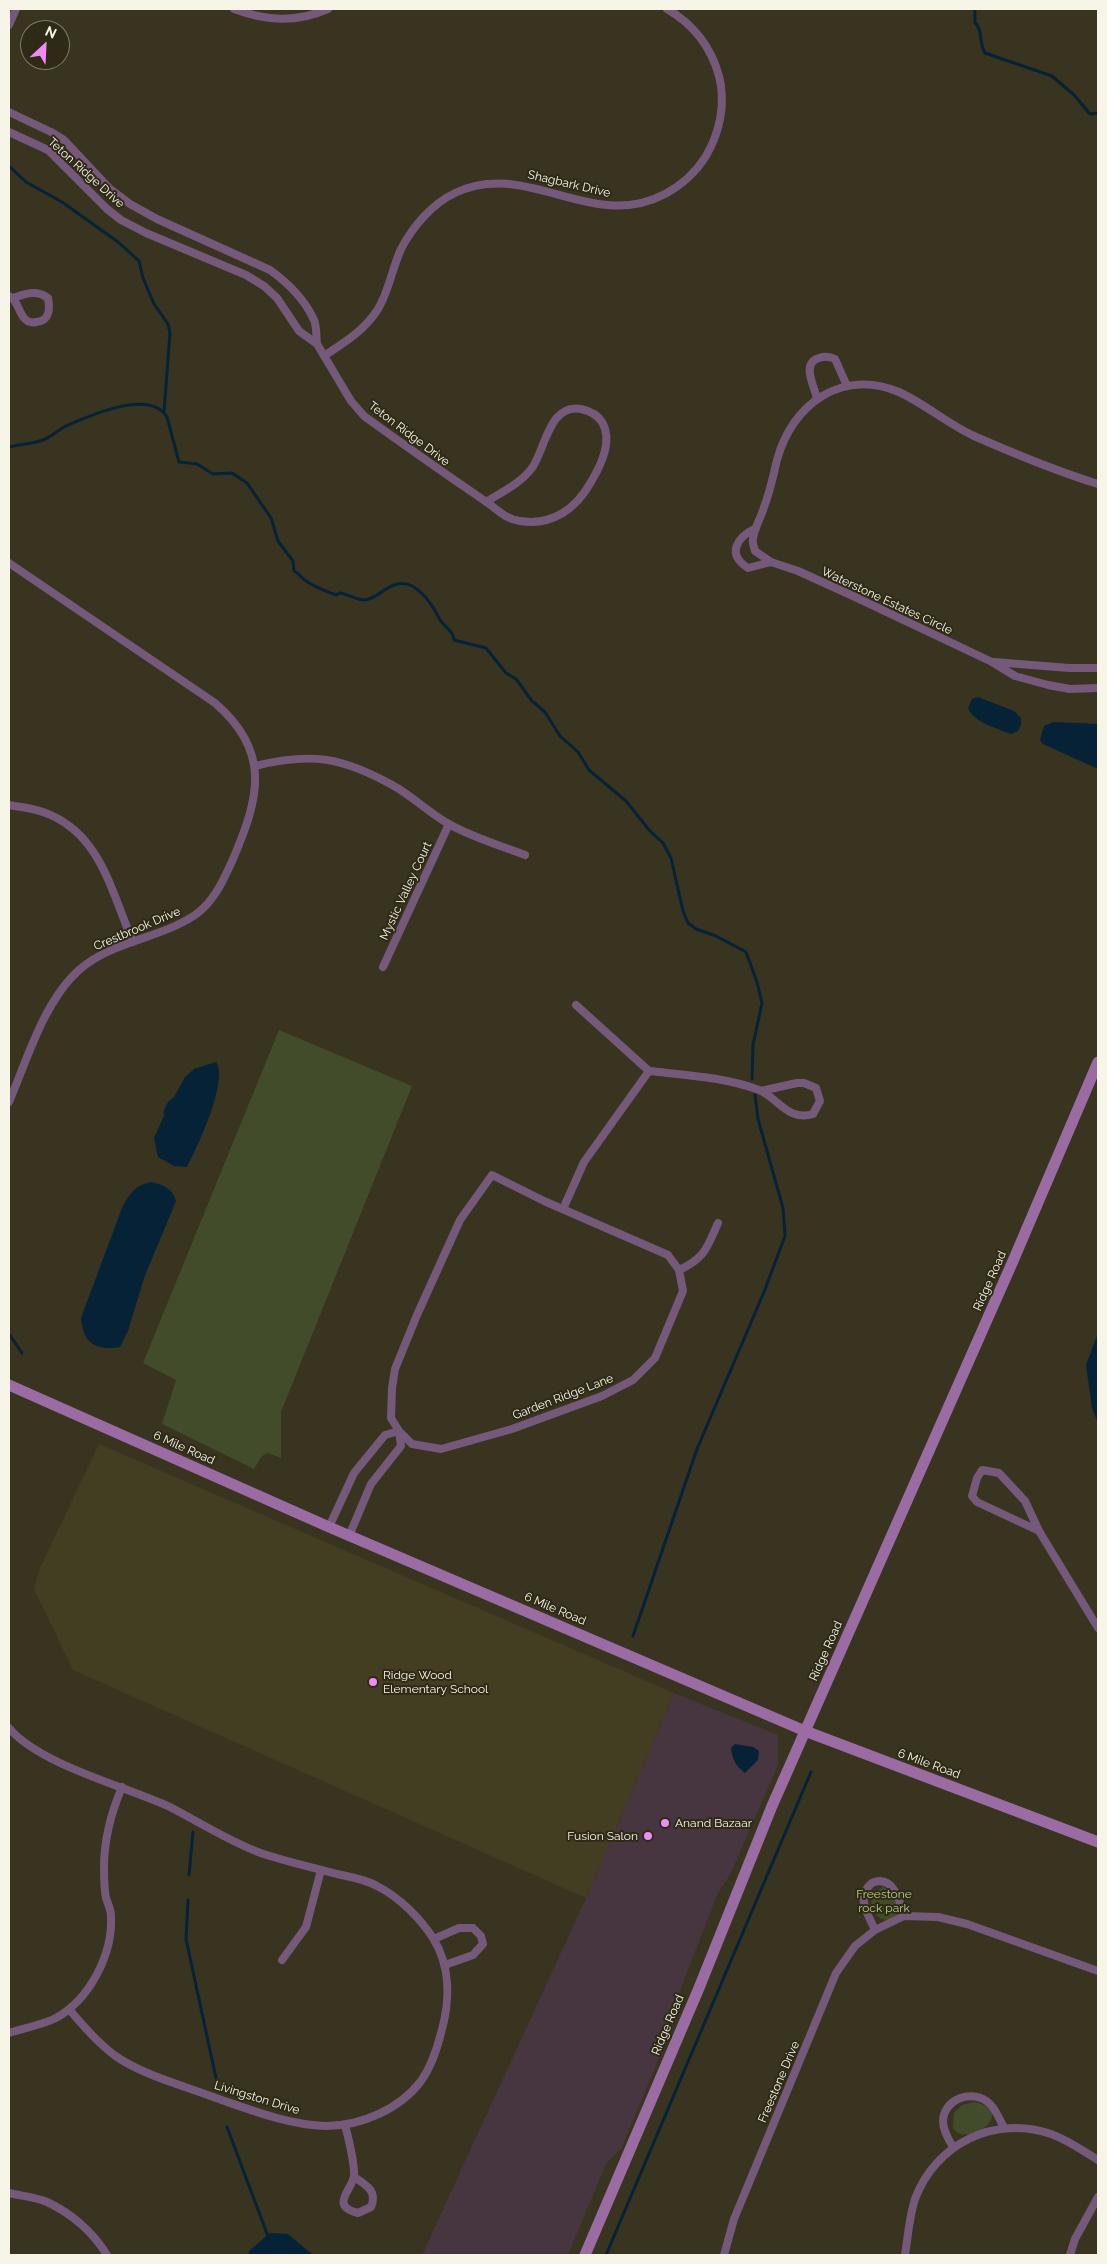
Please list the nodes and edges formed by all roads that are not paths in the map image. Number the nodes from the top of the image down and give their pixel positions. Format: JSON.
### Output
{"nodes":[{"id":1,"x":16,"y":9,"type":"edge"},
{"id":2,"x":234,"y":9,"type":"edge"},
{"id":3,"x":328,"y":9,"type":"edge"},
{"id":4,"x":667,"y":9,"type":"edge"},
{"id":5,"x":9,"y":25,"type":"edge"},
{"id":6,"x":9,"y":112,"type":"edge"},
{"id":7,"x":9,"y":132,"type":"edge"},
{"id":8,"x":130,"y":204,"type":"junction"},
{"id":9,"x":121,"y":220,"type":"junction"},
{"id":10,"x":254,"y":261,"type":"junction"},
{"id":11,"x":246,"y":275,"type":"junction"},
{"id":12,"x":11,"y":297,"type":"edge"},
{"id":13,"x":317,"y":344,"type":"junction"},
{"id":14,"x":324,"y":356,"type":"junction"},
{"id":15,"x":847,"y":386,"type":"junction"},
{"id":16,"x":818,"y":398,"type":"junction"},
{"id":17,"x":1098,"y":484,"type":"edge"},
{"id":18,"x":486,"y":502,"type":"junction"},
{"id":19,"x":756,"y":528,"type":"junction"},
{"id":20,"x":771,"y":562,"type":"junction"},
{"id":21,"x":9,"y":563,"type":"edge"},
{"id":22,"x":992,"y":662,"type":"junction"},
{"id":23,"x":1098,"y":668,"type":"edge"},
{"id":24,"x":1098,"y":688,"type":"edge"},
{"id":25,"x":254,"y":766,"type":"junction"},
{"id":26,"x":9,"y":806,"type":"edge"},
{"id":27,"x":449,"y":824,"type":"junction"},
{"id":28,"x":525,"y":855,"type":"dead end"},
{"id":29,"x":133,"y":942,"type":"junction"},
{"id":30,"x":383,"y":967,"type":"dead end"},
{"id":31,"x":576,"y":1006,"type":"dead end"},
{"id":32,"x":1098,"y":1062,"type":"edge"},
{"id":33,"x":649,"y":1071,"type":"junction"},
{"id":34,"x":761,"y":1091,"type":"junction"},
{"id":35,"x":9,"y":1102,"type":"edge"},
{"id":36,"x":563,"y":1210,"type":"junction"},
{"id":37,"x":718,"y":1223,"type":"dead end"},
{"id":38,"x":680,"y":1270,"type":"junction"},
{"id":39,"x":9,"y":1385,"type":"edge"},
{"id":40,"x":399,"y":1431,"type":"junction"},
{"id":41,"x":329,"y":1527,"type":"junction"},
{"id":42,"x":1039,"y":1531,"type":"junction"},
{"id":43,"x":349,"y":1536,"type":"junction"},
{"id":44,"x":1098,"y":1628,"type":"edge"},
{"id":45,"x":10,"y":1732,"type":"edge"},
{"id":46,"x":805,"y":1732,"type":"junction"},
{"id":47,"x":122,"y":1787,"type":"junction"},
{"id":48,"x":1098,"y":1842,"type":"edge"},
{"id":49,"x":321,"y":1870,"type":"junction"},
{"id":50,"x":904,"y":1916,"type":"junction"},
{"id":51,"x":875,"y":1930,"type":"junction"},
{"id":52,"x":434,"y":1939,"type":"junction"},
{"id":53,"x":282,"y":1960,"type":"dead end"},
{"id":54,"x":444,"y":1965,"type":"junction"},
{"id":55,"x":1098,"y":1971,"type":"edge"},
{"id":56,"x":69,"y":2008,"type":"junction"},
{"id":57,"x":9,"y":2033,"type":"edge"},
{"id":58,"x":345,"y":2124,"type":"junction"},
{"id":59,"x":1004,"y":2128,"type":"junction"},
{"id":60,"x":953,"y":2147,"type":"junction"},
{"id":61,"x":1098,"y":2160,"type":"edge"},
{"id":62,"x":354,"y":2177,"type":"junction"},
{"id":63,"x":9,"y":2193,"type":"edge"},
{"id":64,"x":1098,"y":2197,"type":"edge"},
{"id":65,"x":106,"y":2255,"type":"edge"},
{"id":66,"x":585,"y":2255,"type":"edge"},
{"id":67,"x":724,"y":2255,"type":"edge"},
{"id":68,"x":905,"y":2255,"type":"edge"},
{"id":69,"x":1070,"y":2255,"type":"edge"}],
"edges":[{"from":1,"to":5,"type":"street"},
{"from":2,"to":3,"type":"street"},
{"from":4,"to":14,"type":"street","name":"Shagbark Drive"},
{"from":6,"to":8,"type":"street","name":"Teton Ridge Drive"},
{"from":7,"to":9,"type":"street","name":"Teton Ridge Drive"},
{"from":8,"to":9,"type":"street","name":"Teton Ridge Drive"},
{"from":8,"to":10,"type":"street","name":"Teton Ridge Drive"},
{"from":9,"to":11,"type":"street","name":"Teton Ridge Drive"},
{"from":10,"to":11,"type":"street"},
{"from":10,"to":13,"type":"street","name":"Teton Ridge Drive"},
{"from":11,"to":13,"type":"street","name":"Teton Ridge Drive"},
{"from":12,"to":12,"type":"street"},
{"from":13,"to":14,"type":"street","name":"Teton Ridge Drive"},
{"from":14,"to":18,"type":"street","name":"Teton Ridge Drive"},
{"from":15,"to":16,"type":"street","name":"Waterstone Estates Circle"},
{"from":15,"to":16,"type":"street"},
{"from":15,"to":17,"type":"street","name":"Waterstone Estates Circle"},
{"from":16,"to":19,"type":"street","name":"Waterstone Estates Circle"},
{"from":18,"to":18,"type":"street","name":"Teton Ridge Drive"},
{"from":19,"to":20,"type":"street","name":"Waterstone Estates Circle"},
{"from":19,"to":20,"type":"street","name":"Waterstone Estates Circle"},
{"from":20,"to":22,"type":"street","name":"Waterstone Estates Circle"},
{"from":21,"to":25,"type":"street","name":"Crestbrook Drive"},
{"from":22,"to":23,"type":"street","name":"Waterstone Estates Circle"},
{"from":22,"to":24,"type":"street","name":"Waterstone Estates Circle"},
{"from":25,"to":27,"type":"street"},
{"from":25,"to":29,"type":"street","name":"Crestbrook Drive"},
{"from":26,"to":29,"type":"street"},
{"from":27,"to":28,"type":"street"},
{"from":27,"to":30,"type":"street","name":"Mystic Valley Court"},
{"from":29,"to":35,"type":"street","name":"Crestbrook Drive"},
{"from":31,"to":33,"type":"street"},
{"from":32,"to":46,"type":"street","name":"Ridge Road"},
{"from":33,"to":34,"type":"street"},
{"from":33,"to":36,"type":"street"},
{"from":34,"to":34,"type":"street"},
{"from":36,"to":38,"type":"street"},
{"from":36,"to":40,"type":"street"},
{"from":37,"to":38,"type":"street"},
{"from":38,"to":40,"type":"street","name":"Garden Ridge Lane"},
{"from":39,"to":41,"type":"street","name":"6 Mile Road"},
{"from":40,"to":41,"type":"street"},
{"from":40,"to":43,"type":"street"},
{"from":41,"to":43,"type":"street","name":"6 Mile Road"},
{"from":42,"to":42,"type":"street"},
{"from":42,"to":44,"type":"street"},
{"from":43,"to":46,"type":"street","name":"6 Mile Road"},
{"from":45,"to":47,"type":"street","name":"Livingston Drive"},
{"from":46,"to":48,"type":"street","name":"6 Mile Road"},
{"from":46,"to":66,"type":"street","name":"Ridge Road"},
{"from":47,"to":49,"type":"street","name":"Livingston Drive"},
{"from":47,"to":56,"type":"street"},
{"from":49,"to":52,"type":"street","name":"Livingston Drive"},
{"from":49,"to":53,"type":"street"},
{"from":50,"to":51,"type":"street","name":"Freestone Drive"},
{"from":50,"to":51,"type":"street"},
{"from":50,"to":55,"type":"street","name":"Freestone Drive"},
{"from":51,"to":67,"type":"street","name":"Freestone Drive"},
{"from":52,"to":54,"type":"street","name":"Livingston Drive"},
{"from":52,"to":54,"type":"street"},
{"from":54,"to":58,"type":"street","name":"Livingston Drive"},
{"from":56,"to":57,"type":"street"},
{"from":56,"to":58,"type":"street","name":"Livingston Drive"},
{"from":58,"to":62,"type":"street"},
{"from":59,"to":60,"type":"street"},
{"from":59,"to":60,"type":"street"},
{"from":59,"to":61,"type":"street"},
{"from":60,"to":68,"type":"street"},
{"from":62,"to":62,"type":"street"},
{"from":63,"to":65,"type":"street"},
{"from":64,"to":69,"type":"street"}]}
